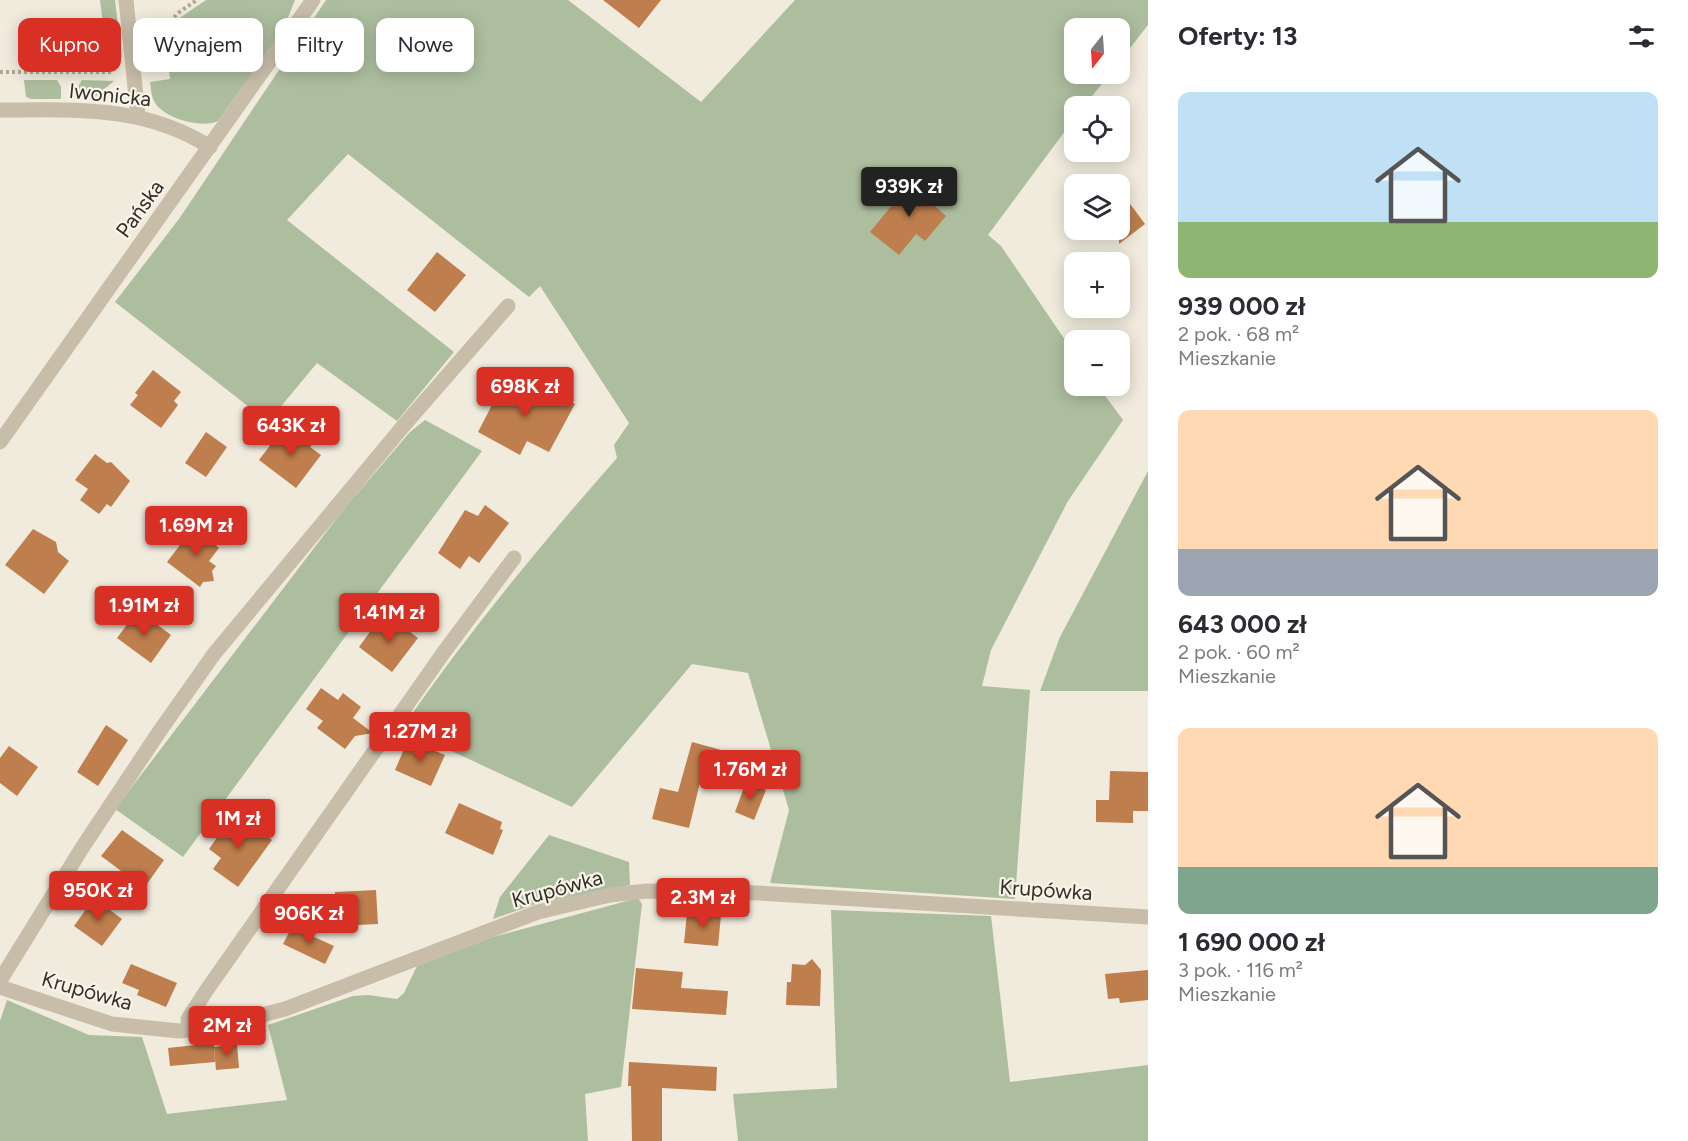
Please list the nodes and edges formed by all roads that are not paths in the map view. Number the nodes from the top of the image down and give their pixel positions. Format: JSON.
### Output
{"nodes":[{"id":1,"x":313,"y":0,"type":"edge"},
{"id":2,"x":130,"y":1,"type":"edge"},
{"id":3,"x":0,"y":110,"type":"edge"},
{"id":4,"x":138,"y":116,"type":"junction"},
{"id":5,"x":210,"y":147,"type":"junction"},
{"id":6,"x":508,"y":306,"type":"dead end"},
{"id":7,"x":0,"y":442,"type":"edge"},
{"id":8,"x":514,"y":558,"type":"dead end"},
{"id":9,"x":1148,"y":917,"type":"edge"},
{"id":10,"x":0,"y":987,"type":"edge"},
{"id":11,"x":189,"y":1030,"type":"junction"}],
"edges":[{"from":1,"to":5,"type":"street","name":"Pańska"},
{"from":2,"to":4,"type":"street"},
{"from":3,"to":4,"type":"street","name":"Iwonicka"},
{"from":4,"to":5,"type":"street","name":"Iwonicka"},
{"from":5,"to":7,"type":"street","name":"Pańska"},
{"from":6,"to":10,"type":"street"},
{"from":8,"to":11,"type":"street"},
{"from":9,"to":11,"type":"street","name":"Krupówka"},
{"from":10,"to":11,"type":"street","name":"Krupówka"}]}
